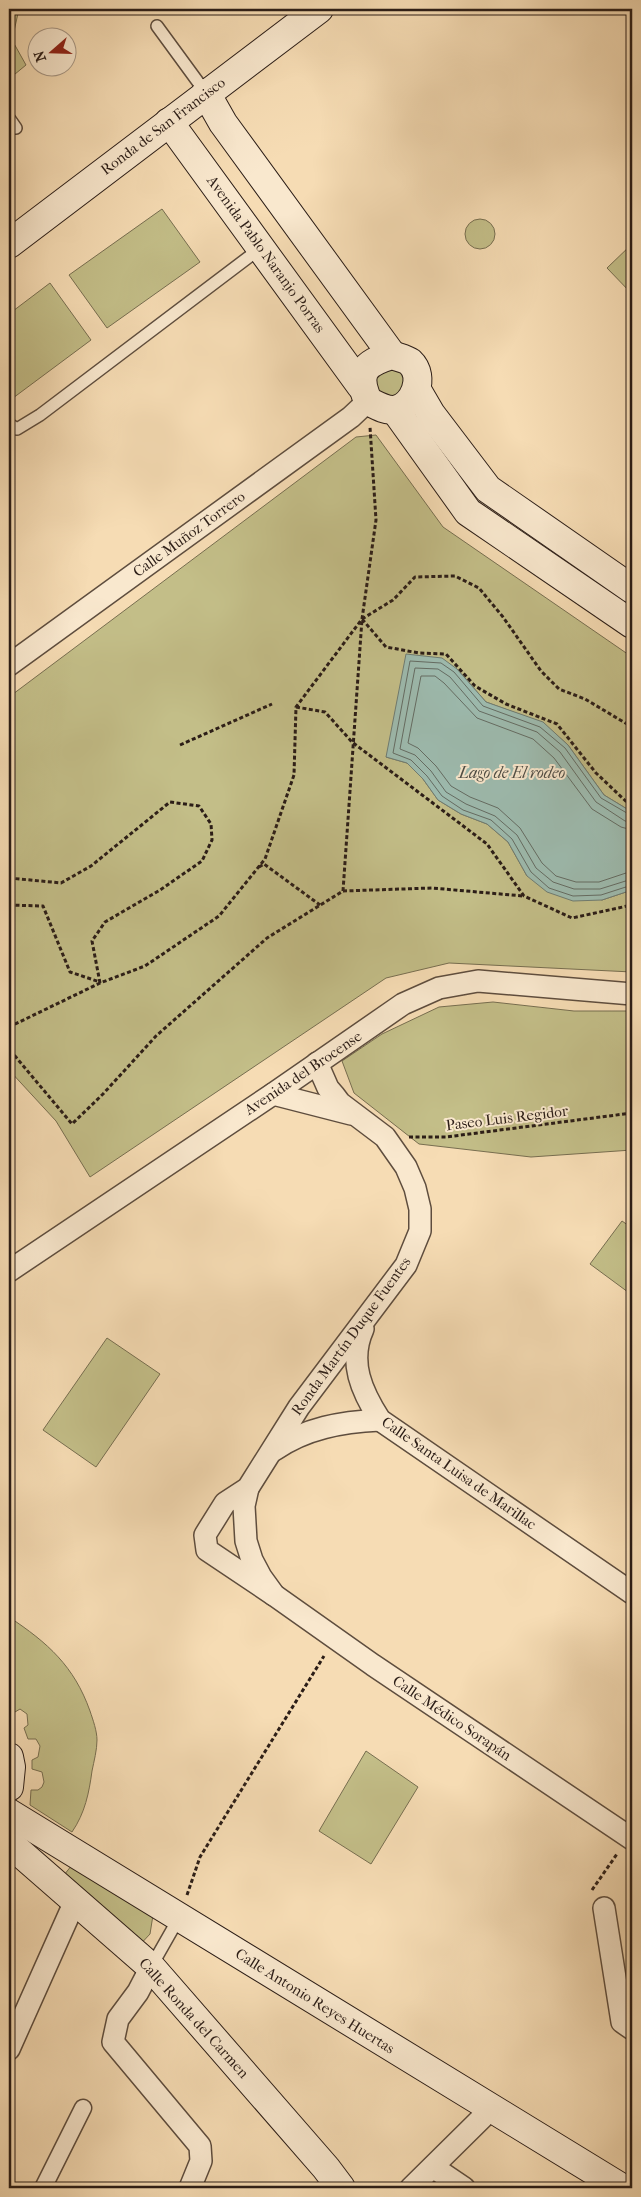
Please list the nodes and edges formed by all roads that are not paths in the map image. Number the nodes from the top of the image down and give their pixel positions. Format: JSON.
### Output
{"nodes":[{"id":1,"x":319,"y":9,"type":"edge"},
{"id":2,"x":157,"y":26,"type":"dead end"},
{"id":3,"x":206,"y":93,"type":"junction"},
{"id":4,"x":9,"y":118,"type":"edge"},
{"id":5,"x":169,"y":122,"type":"junction"},
{"id":6,"x":16,"y":128,"type":"dead end"},
{"id":7,"x":9,"y":244,"type":"edge"},
{"id":8,"x":262,"y":247,"type":"junction"},
{"id":9,"x":392,"y":354,"type":"junction"},
{"id":10,"x":417,"y":390,"type":"junction"},
{"id":11,"x":365,"y":394,"type":"junction"},
{"id":12,"x":395,"y":410,"type":"junction"},
{"id":13,"x":9,"y":424,"type":"edge"},
{"id":14,"x":632,"y":589,"type":"edge"},
{"id":15,"x":632,"y":624,"type":"edge"},
{"id":16,"x":9,"y":665,"type":"edge"},
{"id":17,"x":632,"y":994,"type":"edge"},
{"id":18,"x":317,"y":1063,"type":"junction"},
{"id":19,"x":273,"y":1094,"type":"junction"},
{"id":20,"x":356,"y":1115,"type":"junction"},
{"id":21,"x":9,"y":1271,"type":"edge"},
{"id":22,"x":371,"y":1313,"type":"junction"},
{"id":23,"x":380,"y":1420,"type":"junction"},
{"id":24,"x":271,"y":1452,"type":"junction"},
{"id":25,"x":248,"y":1488,"type":"junction"},
{"id":26,"x":205,"y":1535,"type":"joint"},
{"id":27,"x":632,"y":1593,"type":"edge"},
{"id":28,"x":274,"y":1595,"type":"junction"},
{"id":29,"x":9,"y":1757,"type":"edge"},
{"id":30,"x":9,"y":1786,"type":"edge"},
{"id":31,"x":9,"y":1813,"type":"edge"},
{"id":32,"x":630,"y":1837,"type":"edge"},
{"id":33,"x":9,"y":1843,"type":"edge"},
{"id":34,"x":76,"y":1899,"type":"junction"},
{"id":35,"x":596,"y":1902,"type":"road end"},
{"id":36,"x":180,"y":1916,"type":"junction"},
{"id":37,"x":151,"y":1967,"type":"junction"},
{"id":38,"x":632,"y":2029,"type":"edge"},
{"id":39,"x":9,"y":2049,"type":"edge"},
{"id":40,"x":83,"y":2108,"type":"dead end"},
{"id":41,"x":491,"y":2109,"type":"junction"},
{"id":42,"x":433,"y":2167,"type":"junction"},
{"id":43,"x":328,"y":2178,"type":"edge"},
{"id":44,"x":43,"y":2188,"type":"edge"},
{"id":45,"x":190,"y":2188,"type":"edge"},
{"id":46,"x":411,"y":2188,"type":"edge"},
{"id":47,"x":464,"y":2188,"type":"edge"},
{"id":48,"x":622,"y":2188,"type":"edge"}],
"edges":[{"from":1,"to":3,"type":"main road","name":"Ronda de San Francisco"},
{"from":2,"to":3,"type":"lane"},
{"from":3,"to":5,"type":"main road","name":"Ronda de San Francisco"},
{"from":3,"to":9,"type":"main road"},
{"from":4,"to":6,"type":"lane"},
{"from":5,"to":7,"type":"main road","name":"Ronda de San Francisco"},
{"from":5,"to":8,"type":"main road","name":"Avenida Pablo Naranjo Porras"},
{"from":8,"to":11,"type":"main road","name":"Avenida Pablo Naranjo Porras"},
{"from":8,"to":13,"type":"lane"},
{"from":9,"to":10,"type":"main road"},
{"from":9,"to":11,"type":"main road"},
{"from":10,"to":12,"type":"main road"},
{"from":10,"to":14,"type":"main road"},
{"from":11,"to":12,"type":"main road"},
{"from":11,"to":16,"type":"street","name":"Calle Muñoz Torrero"},
{"from":12,"to":15,"type":"main road"},
{"from":17,"to":18,"type":"street","name":"Avenida del Brocense"},
{"from":18,"to":19,"type":"street","name":"Avenida del Brocense"},
{"from":18,"to":20,"type":"street"},
{"from":19,"to":20,"type":"street","name":"Ronda Martín Duque Fuentes"},
{"from":19,"to":21,"type":"street","name":"Avenida del Brocense"},
{"from":20,"to":22,"type":"street","name":"Ronda Martín Duque Fuentes"},
{"from":22,"to":23,"type":"street","name":"Calle Santa Luisa de Marillac"},
{"from":22,"to":24,"type":"street","name":"Ronda Martín Duque Fuentes"},
{"from":23,"to":24,"type":"street","name":"Ronda Martín Duque Fuentes"},
{"from":23,"to":27,"type":"street","name":"Calle Santa Luisa de Marillac"},
{"from":24,"to":25,"type":"street","name":"Ronda Martín Duque Fuentes"},
{"from":25,"to":26,"type":"street","name":"Ronda Martín Duque Fuentes"},
{"from":25,"to":28,"type":"street","name":"Calle Médico Sorapán"},
{"from":26,"to":28,"type":"street","name":"Calle Médico Sorapán"},
{"from":28,"to":32,"type":"street","name":"Calle Médico Sorapán"},
{"from":29,"to":30,"type":"main road"},
{"from":31,"to":36,"type":"main road","name":"Calle Antonio Reyes Huertas"},
{"from":33,"to":34,"type":"main road","name":"Calle Ronda del Carmen"},
{"from":34,"to":37,"type":"main road","name":"Calle Ronda del Carmen"},
{"from":34,"to":39,"type":"street"},
{"from":35,"to":38,"type":"street"},
{"from":36,"to":37,"type":"lane"},
{"from":36,"to":41,"type":"main road","name":"Calle Antonio Reyes Huertas"},
{"from":37,"to":43,"type":"main road","name":"Calle Ronda del Carmen"},
{"from":37,"to":45,"type":"street"},
{"from":40,"to":44,"type":"street"},
{"from":41,"to":42,"type":"street"},
{"from":41,"to":48,"type":"main road","name":"Calle Antonio Reyes Huertas"},
{"from":42,"to":46,"type":"street"},
{"from":42,"to":47,"type":"street"}]}
